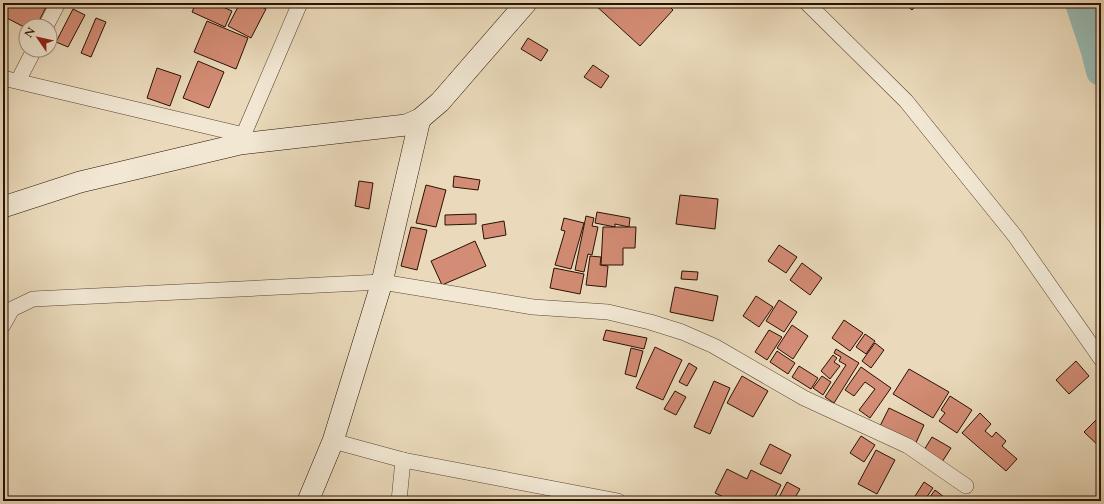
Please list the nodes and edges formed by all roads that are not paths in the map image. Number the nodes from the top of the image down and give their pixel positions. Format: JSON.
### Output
{"nodes":[{"id":1,"x":58,"y":3,"type":"edge"},
{"id":2,"x":300,"y":3,"type":"edge"},
{"id":3,"x":526,"y":3,"type":"edge"},
{"id":4,"x":807,"y":3,"type":"edge"},
{"id":5,"x":50,"y":18,"type":"edge"},
{"id":6,"x":30,"y":58,"type":"edge"},
{"id":7,"x":3,"y":78,"type":"edge"},
{"id":8,"x":18,"y":81,"type":"junction"},
{"id":9,"x":420,"y":119,"type":"junction"},
{"id":10,"x":242,"y":139,"type":"junction"},
{"id":11,"x":3,"y":208,"type":"edge"},
{"id":12,"x":382,"y":282,"type":"junction"},
{"id":13,"x":3,"y":325,"type":"edge"},
{"id":14,"x":1101,"y":359,"type":"edge"},
{"id":15,"x":333,"y":440,"type":"junction"},
{"id":16,"x":403,"y":460,"type":"junction"},
{"id":17,"x":966,"y":486,"type":"dead end"},
{"id":18,"x":308,"y":501,"type":"edge"},
{"id":19,"x":399,"y":501,"type":"edge"},
{"id":20,"x":618,"y":501,"type":"edge"}],
"edges":[{"from":1,"to":5,"type":"street"},
{"from":2,"to":10,"type":"street"},
{"from":3,"to":9,"type":"street"},
{"from":4,"to":14,"type":"street"},
{"from":6,"to":8,"type":"street"},
{"from":7,"to":8,"type":"street"},
{"from":8,"to":10,"type":"street"},
{"from":9,"to":10,"type":"street"},
{"from":9,"to":12,"type":"street"},
{"from":10,"to":11,"type":"street"},
{"from":12,"to":13,"type":"street"},
{"from":12,"to":15,"type":"street"},
{"from":12,"to":17,"type":"street"},
{"from":15,"to":16,"type":"street"},
{"from":15,"to":18,"type":"street"},
{"from":16,"to":19,"type":"street"},
{"from":16,"to":20,"type":"street"}]}
